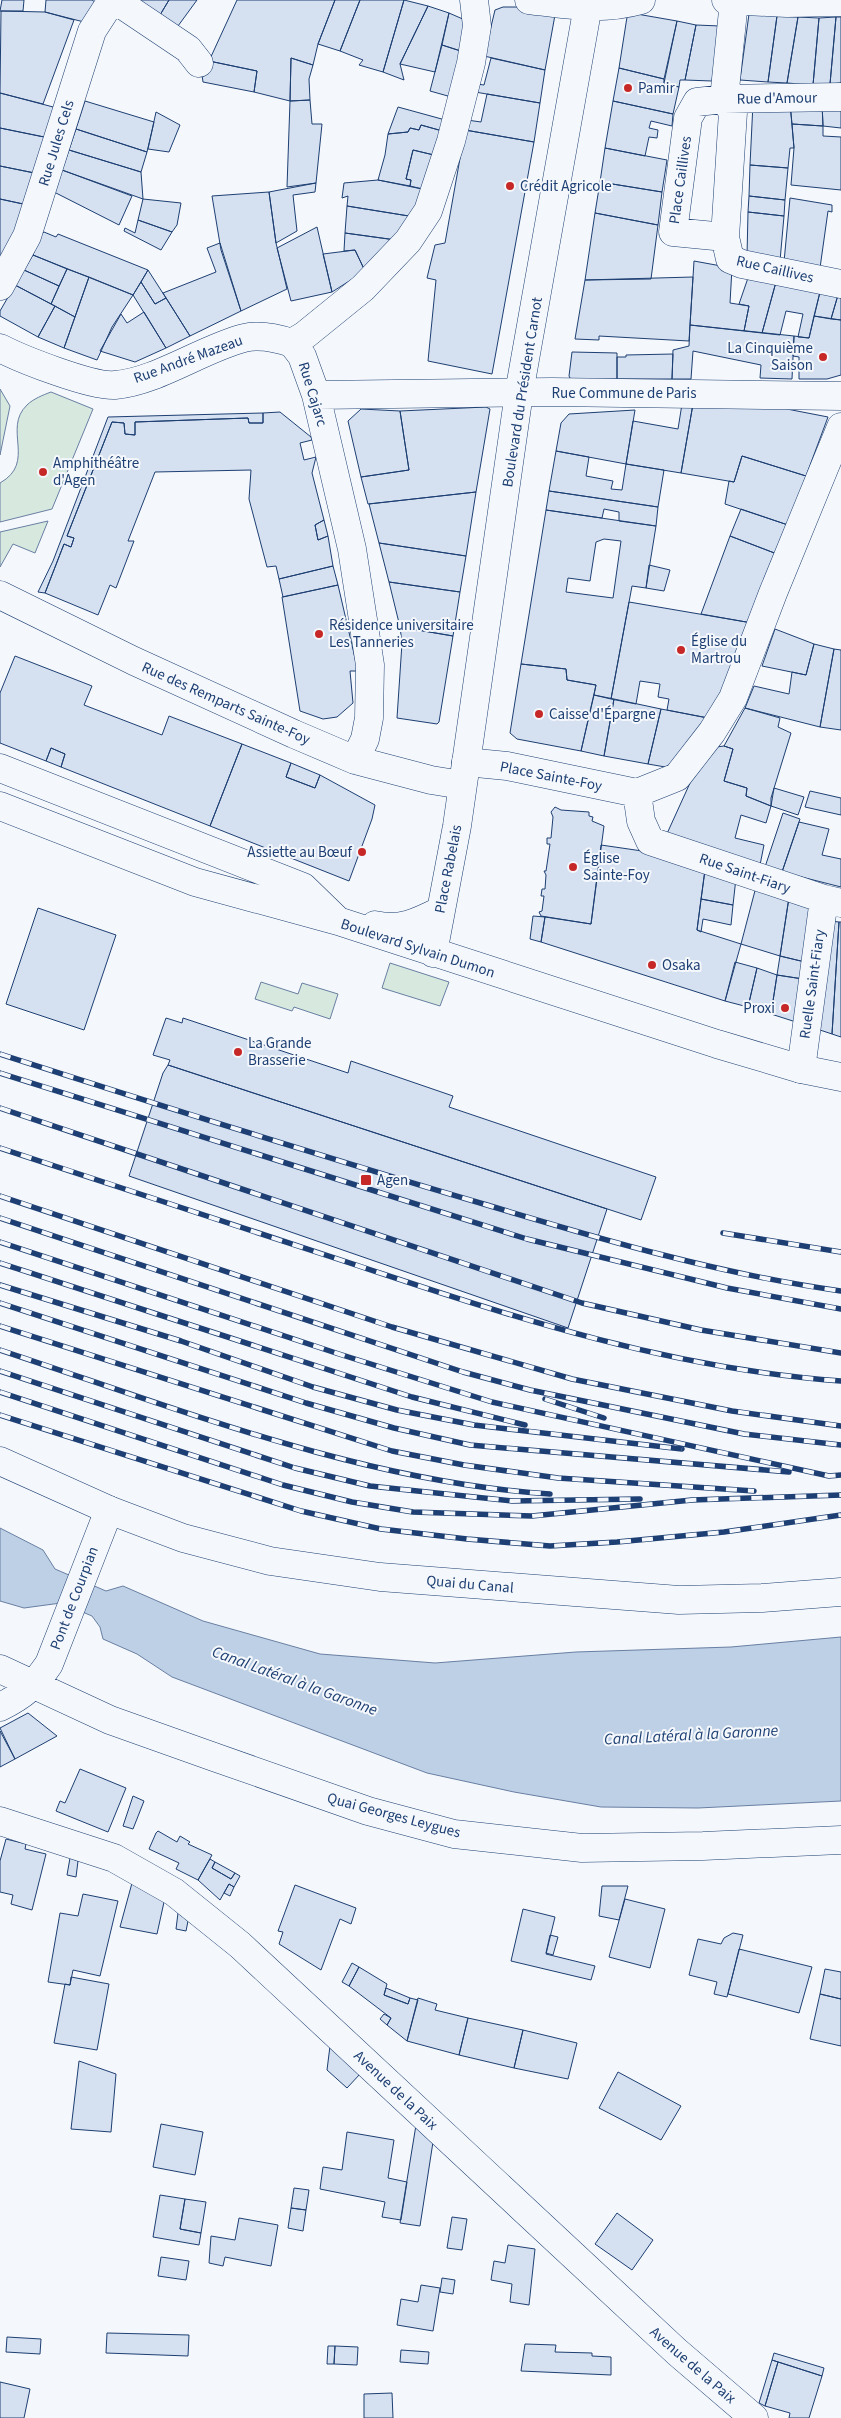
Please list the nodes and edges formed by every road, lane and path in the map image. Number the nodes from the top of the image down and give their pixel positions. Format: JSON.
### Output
{"nodes":[{"id":1,"x":113,"y":0,"type":"edge"},
{"id":2,"x":474,"y":0,"type":"edge"},
{"id":3,"x":530,"y":0,"type":"edge"},
{"id":4,"x":641,"y":0,"type":"edge"},
{"id":5,"x":726,"y":0,"type":"edge"},
{"id":6,"x":734,"y":0,"type":"edge"},
{"id":7,"x":841,"y":2,"type":"edge"},
{"id":8,"x":589,"y":3,"type":"edge"},
{"id":9,"x":199,"y":63,"type":"dead end"},
{"id":10,"x":841,"y":96,"type":"edge"},
{"id":11,"x":719,"y":99,"type":"junction"},
{"id":12,"x":725,"y":238,"type":"junction"},
{"id":13,"x":841,"y":284,"type":"edge"},
{"id":14,"x":0,"y":286,"type":"edge"},
{"id":15,"x":292,"y":343,"type":"junction"},
{"id":16,"x":0,"y":348,"type":"edge"},
{"id":17,"x":519,"y":394,"type":"junction"},
{"id":18,"x":316,"y":395,"type":"junction"},
{"id":19,"x":841,"y":396,"type":"edge"},
{"id":20,"x":841,"y":427,"type":"edge"},
{"id":21,"x":0,"y":595,"type":"edge"},
{"id":22,"x":355,"y":760,"type":"junction"},
{"id":23,"x":0,"y":768,"type":"edge"},
{"id":24,"x":464,"y":773,"type":"junction"},
{"id":25,"x":636,"y":792,"type":"junction"},
{"id":26,"x":0,"y":806,"type":"edge"},
{"id":27,"x":832,"y":901,"type":"edge"},
{"id":28,"x":440,"y":911,"type":"junction"},
{"id":29,"x":332,"y":915,"type":"junction"},
{"id":30,"x":433,"y":952,"type":"junction"},
{"id":31,"x":801,"y":1069,"type":"junction"},
{"id":32,"x":841,"y":1077,"type":"edge"},
{"id":33,"x":0,"y":1461,"type":"edge"},
{"id":34,"x":105,"y":1520,"type":"junction"},
{"id":35,"x":841,"y":1592,"type":"edge"},
{"id":36,"x":0,"y":1670,"type":"edge"},
{"id":37,"x":42,"y":1674,"type":"junction"},
{"id":38,"x":0,"y":1708,"type":"edge"},
{"id":39,"x":0,"y":1821,"type":"edge"},
{"id":40,"x":841,"y":1840,"type":"edge"},
{"id":41,"x":754,"y":2418,"type":"edge"}],
"edges":[{"from":1,"to":9,"type":"street"},
{"from":1,"to":14,"type":"street","name":"Rue Jules Cels"},
{"from":2,"to":15,"type":"street","name":"Rue Cajarc"},
{"from":3,"to":8,"type":"street"},
{"from":4,"to":8,"type":"street"},
{"from":5,"to":6,"type":"street"},
{"from":6,"to":7,"type":"street"},
{"from":6,"to":11,"type":"street"},
{"from":8,"to":17,"type":"street","name":"Boulevard du Président Carnot"},
{"from":10,"to":11,"type":"street","name":"Rue d'Amour"},
{"from":11,"to":12,"type":"street"},
{"from":11,"to":12,"type":"street","name":"Place Caillives"},
{"from":12,"to":13,"type":"street","name":"Rue Caillives"},
{"from":15,"to":16,"type":"street","name":"Rue André Mazeau"},
{"from":15,"to":18,"type":"street","name":"Rue Cajarc"},
{"from":17,"to":18,"type":"street","name":"Rue Commune de Paris"},
{"from":17,"to":19,"type":"street","name":"Rue Commune de Paris"},
{"from":17,"to":24,"type":"street","name":"Boulevard du Président Carnot"},
{"from":18,"to":22,"type":"street","name":"Rue Cajarc"},
{"from":20,"to":25,"type":"street"},
{"from":21,"to":22,"type":"street","name":"Rue des Remparts Sainte-Foy"},
{"from":22,"to":24,"type":"street","name":"Rue des Remparts Sainte-Foy"},
{"from":23,"to":29,"type":"street"},
{"from":24,"to":25,"type":"street","name":"Place Sainte-Foy"},
{"from":24,"to":28,"type":"street","name":"Place Rabelais"},
{"from":25,"to":27,"type":"street","name":"Rue Saint-Fiary"},
{"from":26,"to":29,"type":"street"},
{"from":27,"to":31,"type":"street","name":"Ruelle Saint-Fiary"},
{"from":28,"to":29,"type":"street"},
{"from":28,"to":30,"type":"street","name":"Place Rabelais"},
{"from":29,"to":30,"type":"street","name":"Boulevard Sylvain Dumon"},
{"from":30,"to":31,"type":"street","name":"Boulevard Sylvain Dumon"},
{"from":31,"to":32,"type":"street","name":"Boulevard Sylvain Dumon"},
{"from":33,"to":34,"type":"street","name":"Quai du Canal"},
{"from":34,"to":35,"type":"street","name":"Quai du Canal"},
{"from":34,"to":37,"type":"street","name":"Pont de Courpian"},
{"from":36,"to":37,"type":"street","name":"Quai Georges Leygues"},
{"from":37,"to":38,"type":"street"},
{"from":37,"to":40,"type":"street","name":"Quai Georges Leygues"},
{"from":39,"to":41,"type":"street","name":"Avenue de la Paix"}]}
